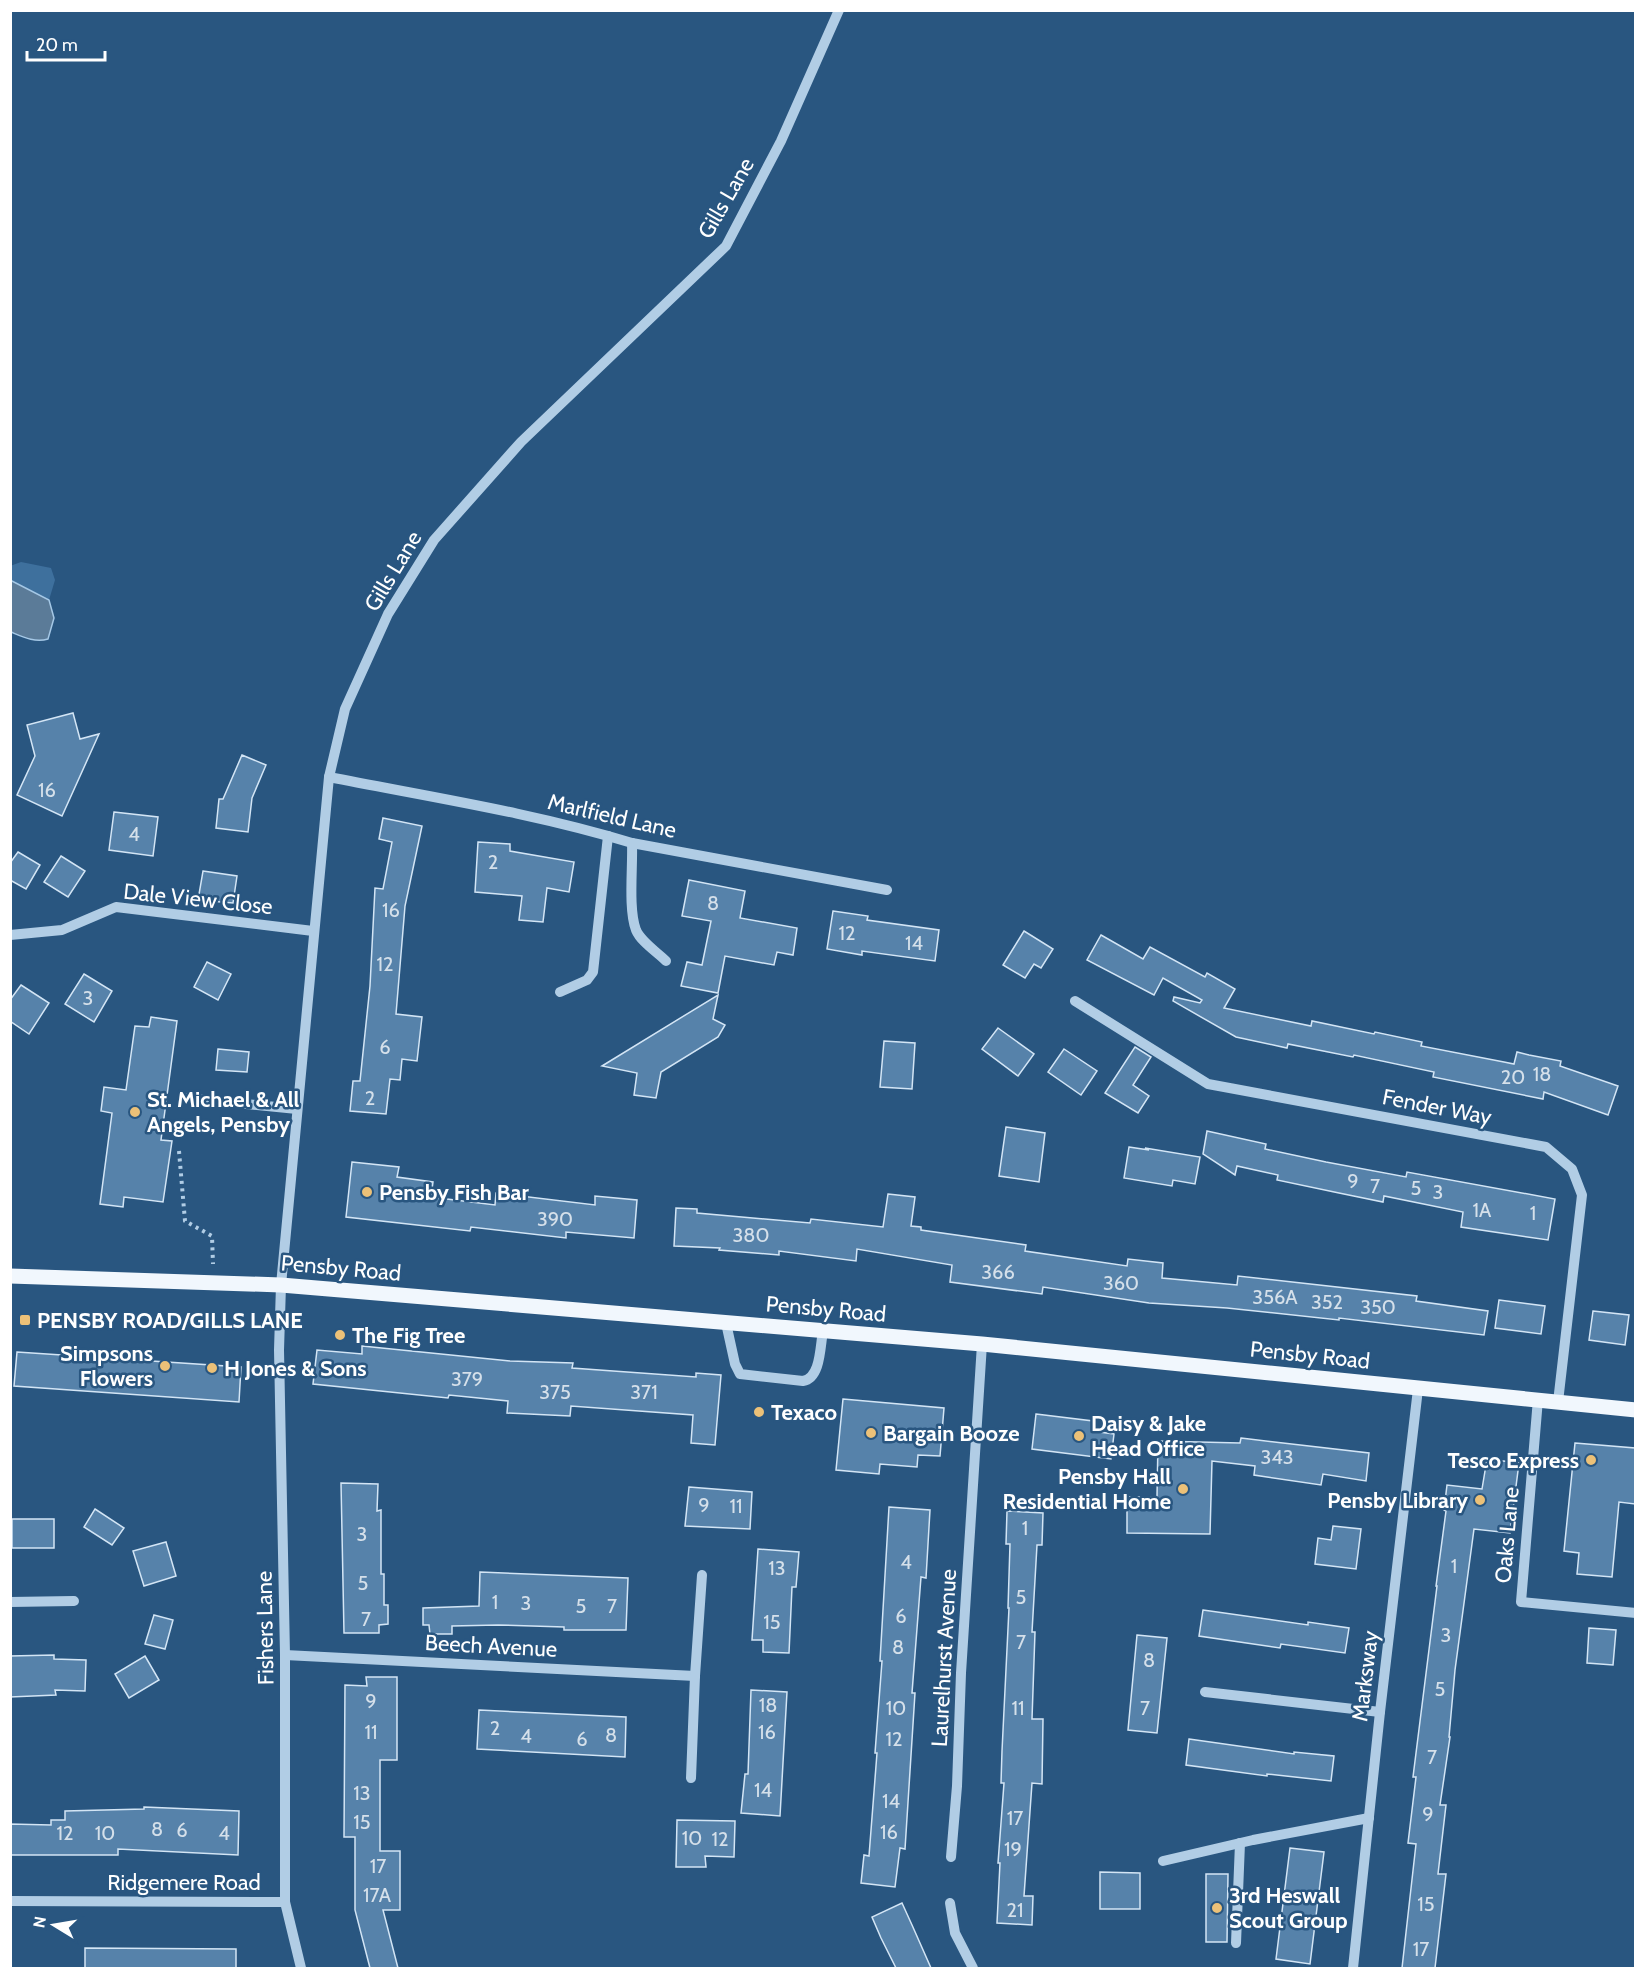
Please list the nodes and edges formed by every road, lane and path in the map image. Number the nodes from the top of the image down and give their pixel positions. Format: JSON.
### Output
{"nodes":[{"id":1,"x":838,"y":10,"type":"edge"},
{"id":2,"x":329,"y":777,"type":"junction"},
{"id":3,"x":608,"y":836,"type":"junction"},
{"id":4,"x":632,"y":843,"type":"junction"},
{"id":5,"x":887,"y":890,"type":"dead end"},
{"id":6,"x":313,"y":931,"type":"junction"},
{"id":7,"x":10,"y":935,"type":"edge"},
{"id":8,"x":666,"y":961,"type":"dead end"},
{"id":9,"x":560,"y":992,"type":"dead end"},
{"id":10,"x":1075,"y":1001,"type":"dead end"},
{"id":11,"x":185,"y":1098,"type":"dead end"},
{"id":12,"x":297,"y":1109,"type":"junction"},
{"id":13,"x":179,"y":1151,"type":"dead end"},
{"id":14,"x":10,"y":1276,"type":"edge"},
{"id":15,"x":213,"y":1282,"type":"junction"},
{"id":16,"x":281,"y":1285,"type":"junction"},
{"id":17,"x":726,"y":1323,"type":"junction"},
{"id":18,"x":823,"y":1331,"type":"junction"},
{"id":19,"x":982,"y":1344,"type":"junction"},
{"id":20,"x":1418,"y":1389,"type":"junction"},
{"id":21,"x":1538,"y":1400,"type":"junction"},
{"id":22,"x":1558,"y":1402,"type":"junction"},
{"id":23,"x":1635,"y":1410,"type":"edge"},
{"id":24,"x":702,"y":1575,"type":"dead end"},
{"id":25,"x":74,"y":1601,"type":"dead end"},
{"id":26,"x":10,"y":1602,"type":"edge"},
{"id":27,"x":1635,"y":1613,"type":"edge"},
{"id":28,"x":285,"y":1655,"type":"junction"},
{"id":29,"x":695,"y":1676,"type":"junction"},
{"id":30,"x":1205,"y":1692,"type":"dead end"},
{"id":31,"x":1380,"y":1712,"type":"junction"},
{"id":32,"x":691,"y":1778,"type":"dead end"},
{"id":33,"x":1369,"y":1818,"type":"junction"},
{"id":34,"x":1240,"y":1843,"type":"junction"},
{"id":35,"x":951,"y":1857,"type":"dead end"},
{"id":36,"x":1163,"y":1861,"type":"dead end"},
{"id":37,"x":10,"y":1901,"type":"edge"},
{"id":38,"x":285,"y":1902,"type":"junction"},
{"id":39,"x":950,"y":1903,"type":"dead end"},
{"id":40,"x":1236,"y":1943,"type":"dead end"},
{"id":41,"x":301,"y":1968,"type":"edge"},
{"id":42,"x":973,"y":1968,"type":"edge"},
{"id":43,"x":1353,"y":1968,"type":"edge"}],
"edges":[{"from":1,"to":2,"type":"street","name":"Gills Lane"},
{"from":2,"to":3,"type":"street","name":"Marlfield Lane"},
{"from":2,"to":6,"type":"street","name":"Gills Lane"},
{"from":3,"to":4,"type":"street","name":"Marlfield Lane"},
{"from":3,"to":9,"type":"street"},
{"from":4,"to":5,"type":"street","name":"Marlfield Lane"},
{"from":4,"to":8,"type":"street"},
{"from":6,"to":7,"type":"street","name":"Dale View Close"},
{"from":6,"to":12,"type":"street","name":"Gills Lane"},
{"from":10,"to":22,"type":"street","name":"Fender Way"},
{"from":11,"to":12,"type":"street"},
{"from":12,"to":16,"type":"street","name":"Gills Lane"},
{"from":13,"to":15,"type":"path"},
{"from":14,"to":15,"type":"main road","name":"Pensby Road"},
{"from":15,"to":16,"type":"main road","name":"Pensby Road"},
{"from":16,"to":17,"type":"main road","name":"Pensby Road"},
{"from":16,"to":28,"type":"street","name":"Fishers Lane"},
{"from":17,"to":18,"type":"main road","name":"Pensby Road"},
{"from":17,"to":18,"type":"street"},
{"from":18,"to":19,"type":"main road","name":"Pensby Road"},
{"from":19,"to":20,"type":"main road","name":"Pensby Road"},
{"from":19,"to":35,"type":"street","name":"Laurelhurst Avenue"},
{"from":20,"to":21,"type":"main road","name":"Pensby Road"},
{"from":20,"to":31,"type":"street","name":"Marksway"},
{"from":21,"to":22,"type":"main road","name":"Pensby Road"},
{"from":21,"to":27,"type":"street","name":"Oaks Lane"},
{"from":22,"to":23,"type":"main road","name":"Pensby Road"},
{"from":24,"to":29,"type":"street"},
{"from":25,"to":26,"type":"street"},
{"from":28,"to":29,"type":"street","name":"Beech Avenue"},
{"from":28,"to":38,"type":"street","name":"Fishers Lane"},
{"from":29,"to":32,"type":"street"},
{"from":30,"to":31,"type":"street"},
{"from":31,"to":33,"type":"street","name":"Marksway"},
{"from":33,"to":34,"type":"street"},
{"from":33,"to":43,"type":"street","name":"Marksway"},
{"from":34,"to":36,"type":"street"},
{"from":34,"to":40,"type":"street"},
{"from":37,"to":38,"type":"street","name":"Ridgemere Road"},
{"from":38,"to":41,"type":"street","name":"Fishers Lane"},
{"from":39,"to":42,"type":"street"}]}
